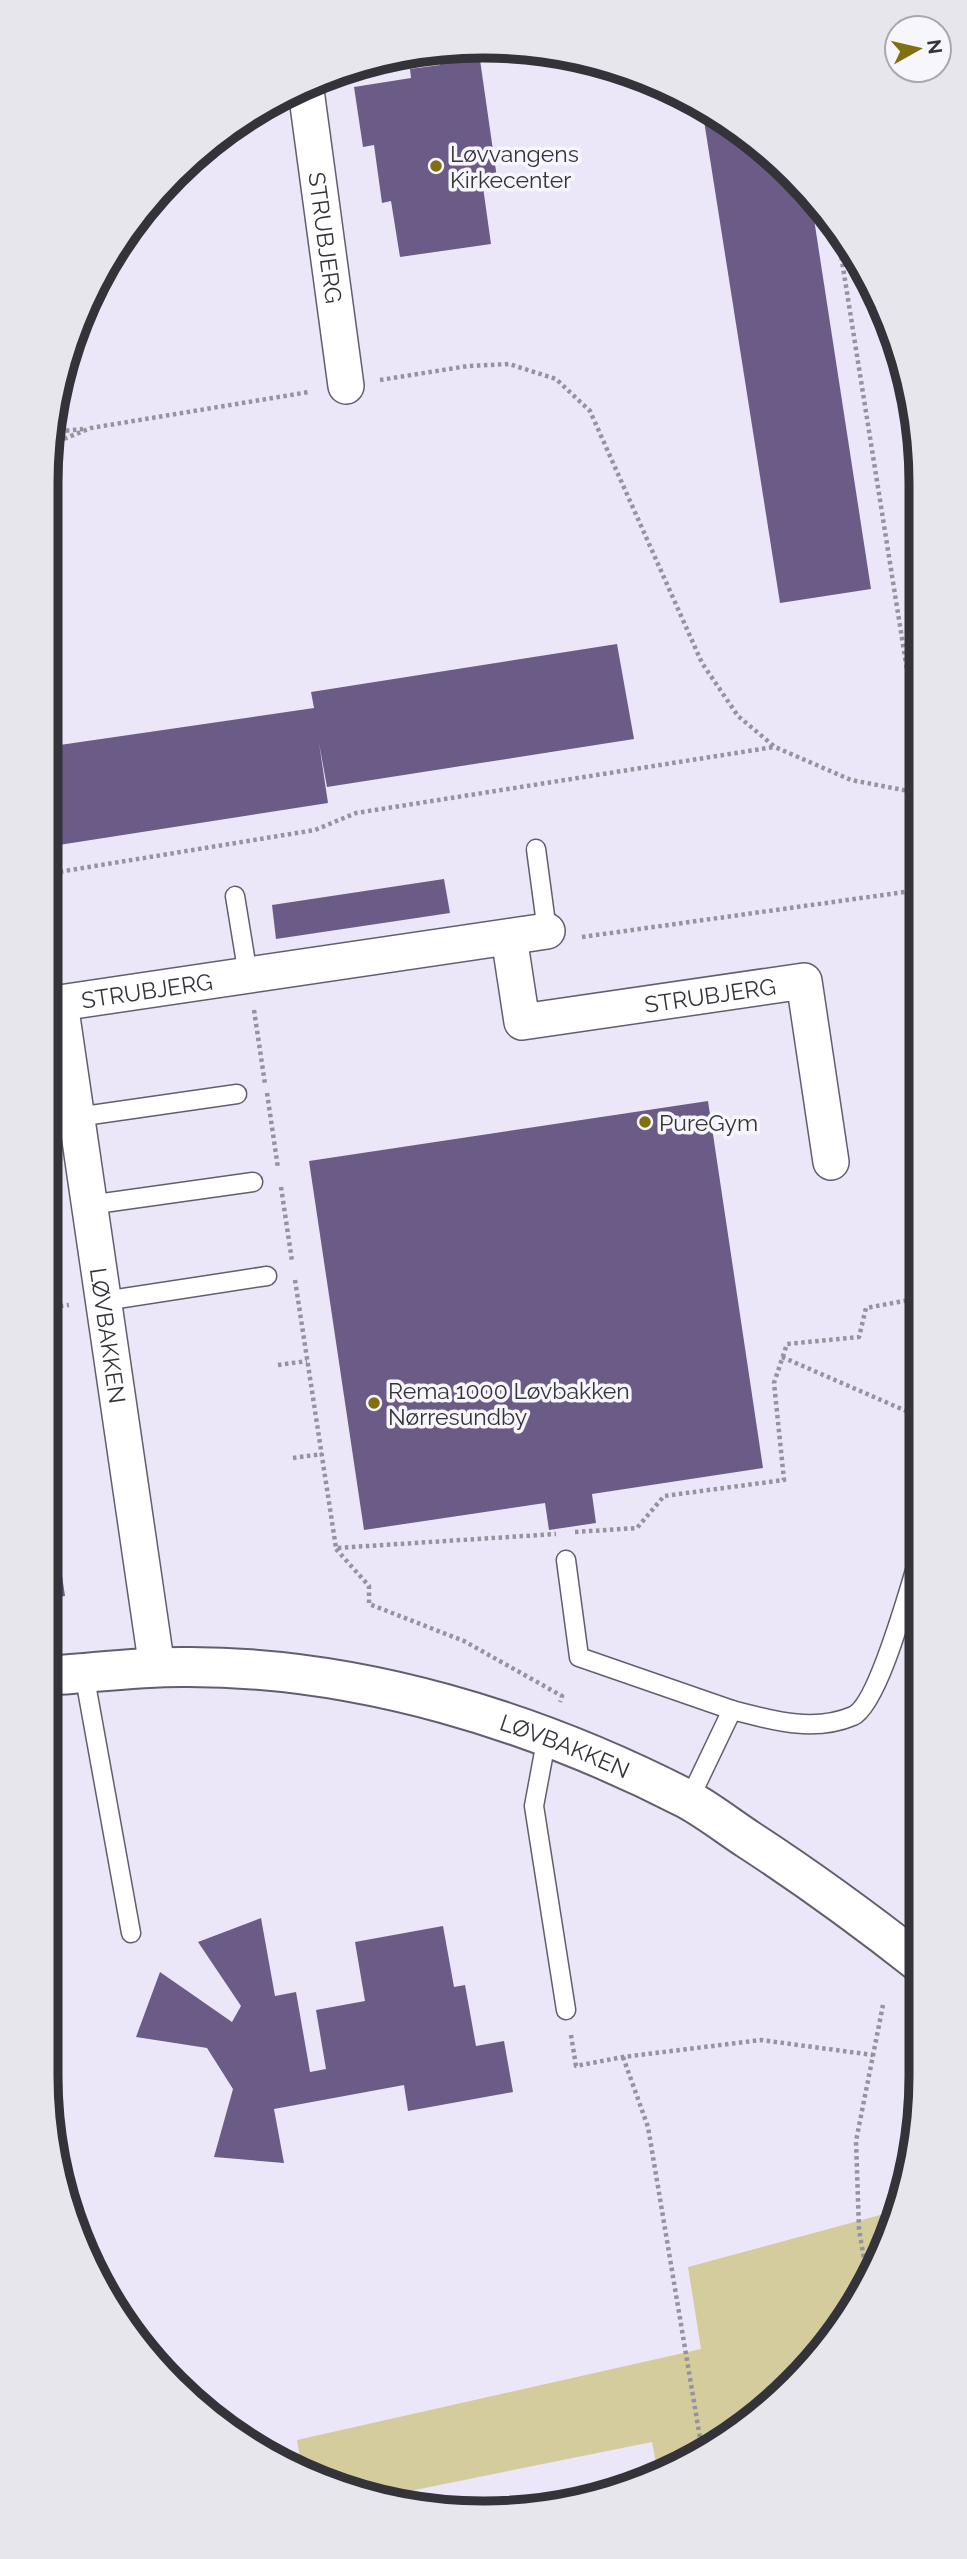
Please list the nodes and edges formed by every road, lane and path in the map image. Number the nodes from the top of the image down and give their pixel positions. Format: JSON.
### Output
{"nodes":[{"id":1,"x":307,"y":97,"type":"edge"},
{"id":2,"x":841,"y":253,"type":"edge"},
{"id":3,"x":346,"y":386,"type":"junction"},
{"id":4,"x":91,"y":428,"type":"junction"},
{"id":5,"x":61,"y":431,"type":"edge"},
{"id":6,"x":60,"y":440,"type":"edge"},
{"id":7,"x":909,"y":682,"type":"edge"},
{"id":8,"x":775,"y":747,"type":"junction"},
{"id":9,"x":909,"y":791,"type":"edge"},
{"id":10,"x":536,"y":849,"type":"dead end"},
{"id":11,"x":58,"y":871,"type":"edge"},
{"id":12,"x":909,"y":891,"type":"edge"},
{"id":13,"x":235,"y":896,"type":"dead end"},
{"id":14,"x":547,"y":931,"type":"junction"},
{"id":15,"x":509,"y":937,"type":"junction"},
{"id":16,"x":248,"y":975,"type":"junction"},
{"id":17,"x":58,"y":1003,"type":"edge"},
{"id":18,"x":58,"y":1028,"type":"edge"},
{"id":19,"x":237,"y":1094,"type":"dead end"},
{"id":20,"x":77,"y":1117,"type":"junction"},
{"id":21,"x":831,"y":1162,"type":"dead end"},
{"id":22,"x":253,"y":1182,"type":"dead end"},
{"id":23,"x":89,"y":1205,"type":"junction"},
{"id":24,"x":267,"y":1276,"type":"dead end"},
{"id":25,"x":909,"y":1300,"type":"edge"},
{"id":26,"x":104,"y":1301,"type":"junction"},
{"id":27,"x":782,"y":1357,"type":"junction"},
{"id":28,"x":307,"y":1361,"type":"junction"},
{"id":29,"x":278,"y":1365,"type":"dead end"},
{"id":30,"x":909,"y":1412,"type":"edge"},
{"id":31,"x":322,"y":1454,"type":"junction"},
{"id":32,"x":293,"y":1458,"type":"dead end"},
{"id":33,"x":335,"y":1548,"type":"junction"},
{"id":34,"x":566,"y":1560,"type":"dead end"},
{"id":35,"x":909,"y":1588,"type":"edge"},
{"id":36,"x":157,"y":1668,"type":"junction"},
{"id":37,"x":85,"y":1673,"type":"junction"},
{"id":38,"x":58,"y":1675,"type":"edge"},
{"id":39,"x":732,"y":1710,"type":"junction"},
{"id":40,"x":547,"y":1736,"type":"junction"},
{"id":41,"x":689,"y":1800,"type":"junction"},
{"id":42,"x":131,"y":1933,"type":"dead end"},
{"id":43,"x":909,"y":1955,"type":"edge"},
{"id":44,"x":883,"y":2006,"type":"dead end"},
{"id":45,"x":566,"y":2010,"type":"joint"},
{"id":46,"x":873,"y":2055,"type":"junction"},
{"id":47,"x":623,"y":2057,"type":"junction"},
{"id":48,"x":865,"y":2264,"type":"edge"},
{"id":49,"x":701,"y":2441,"type":"edge"}],
"edges":[{"from":1,"to":3,"type":"street","name":"STRUBJERG"},
{"from":2,"to":7,"type":"path"},
{"from":3,"to":4,"type":"path"},
{"from":3,"to":8,"type":"path"},
{"from":4,"to":5,"type":"path"},
{"from":4,"to":6,"type":"path"},
{"from":8,"to":9,"type":"path"},
{"from":8,"to":11,"type":"path"},
{"from":10,"to":14,"type":"lane"},
{"from":12,"to":14,"type":"path"},
{"from":13,"to":16,"type":"lane"},
{"from":14,"to":15,"type":"street","name":"STRUBJERG"},
{"from":15,"to":16,"type":"street","name":"STRUBJERG"},
{"from":15,"to":21,"type":"street","name":"STRUBJERG"},
{"from":16,"to":17,"type":"street","name":"STRUBJERG"},
{"from":16,"to":28,"type":"path"},
{"from":18,"to":20,"type":"street","name":"LØVBAKKEN"},
{"from":19,"to":20,"type":"lane"},
{"from":20,"to":23,"type":"street","name":"LØVBAKKEN"},
{"from":22,"to":23,"type":"lane"},
{"from":23,"to":26,"type":"street","name":"LØVBAKKEN"},
{"from":24,"to":26,"type":"lane"},
{"from":25,"to":27,"type":"path"},
{"from":26,"to":36,"type":"street","name":"LØVBAKKEN"},
{"from":27,"to":30,"type":"path"},
{"from":27,"to":33,"type":"path"},
{"from":28,"to":29,"type":"path"},
{"from":28,"to":31,"type":"path"},
{"from":31,"to":32,"type":"path"},
{"from":31,"to":33,"type":"path"},
{"from":33,"to":40,"type":"path"},
{"from":34,"to":39,"type":"lane"},
{"from":35,"to":39,"type":"lane"},
{"from":36,"to":37,"type":"street","name":"LØVBAKKEN"},
{"from":36,"to":40,"type":"street","name":"LØVBAKKEN"},
{"from":37,"to":38,"type":"street","name":"LØVBAKKEN"},
{"from":37,"to":42,"type":"lane"},
{"from":39,"to":41,"type":"lane"},
{"from":40,"to":41,"type":"street","name":"LØVBAKKEN"},
{"from":40,"to":45,"type":"lane"},
{"from":41,"to":43,"type":"street","name":"LØVBAKKEN"},
{"from":44,"to":46,"type":"path"},
{"from":45,"to":47,"type":"path"},
{"from":46,"to":47,"type":"path"},
{"from":46,"to":48,"type":"path"},
{"from":47,"to":49,"type":"path"}]}
